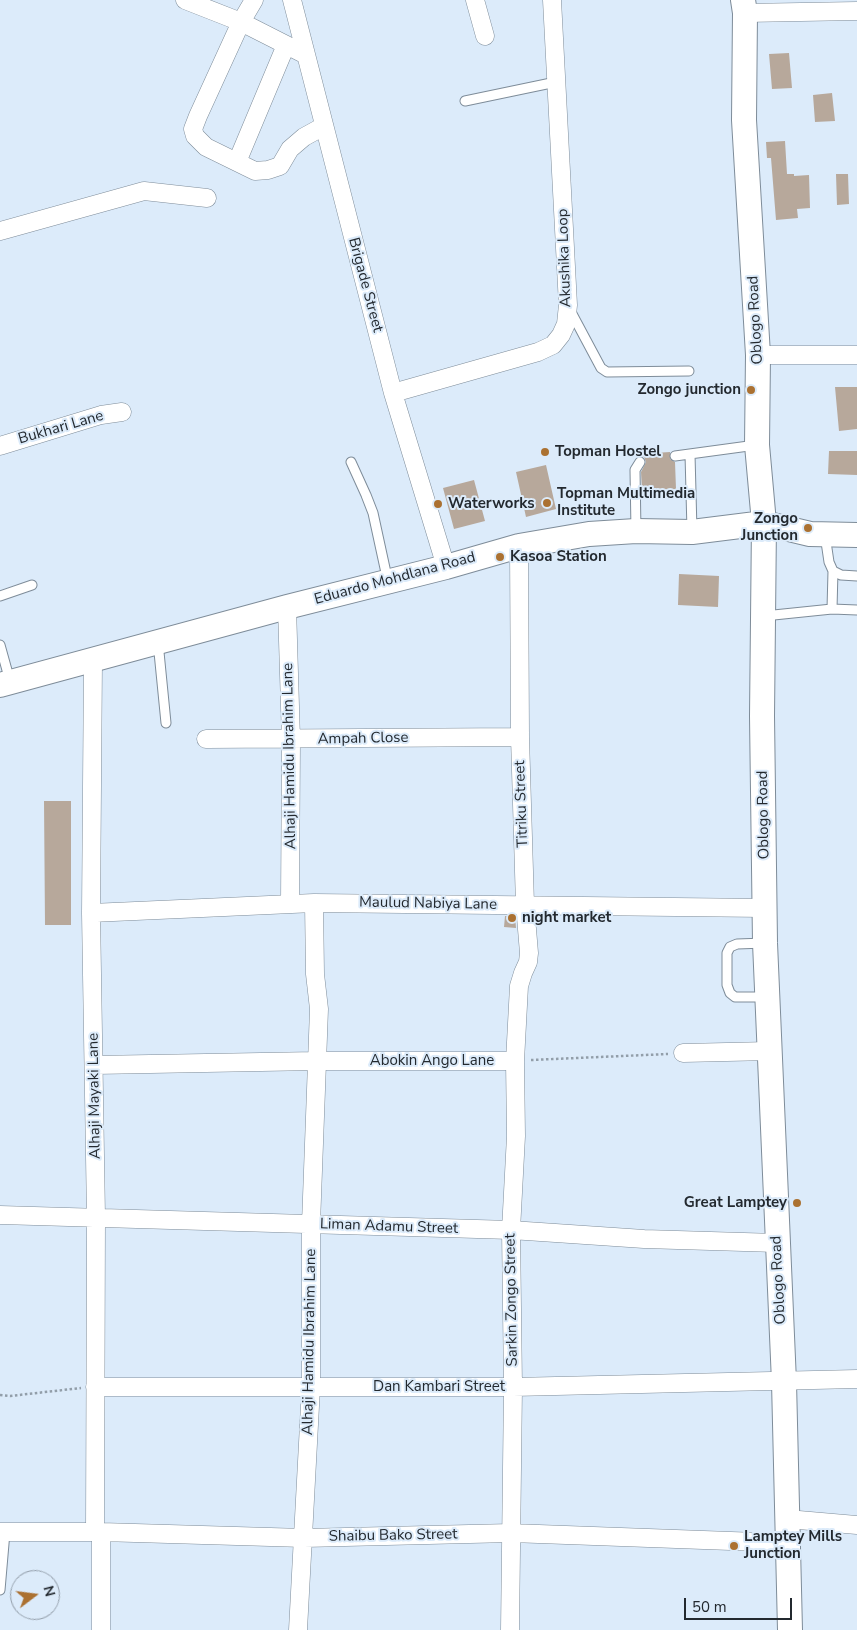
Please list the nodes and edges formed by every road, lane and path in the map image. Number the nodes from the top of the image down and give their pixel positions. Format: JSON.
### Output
{"nodes":[{"id":1,"x":185,"y":0,"type":"edge"},
{"id":2,"x":254,"y":0,"type":"edge"},
{"id":3,"x":292,"y":0,"type":"edge"},
{"id":4,"x":476,"y":0,"type":"edge"},
{"id":5,"x":552,"y":0,"type":"edge"},
{"id":6,"x":744,"y":7,"type":"edge"},
{"id":7,"x":857,"y":11,"type":"edge"},
{"id":8,"x":241,"y":22,"type":"junction"},
{"id":9,"x":485,"y":36,"type":"dead end"},
{"id":10,"x":286,"y":45,"type":"junction"},
{"id":11,"x":306,"y":55,"type":"junction"},
{"id":12,"x":556,"y":82,"type":"junction"},
{"id":13,"x":465,"y":101,"type":"dead end"},
{"id":14,"x":324,"y":126,"type":"junction"},
{"id":15,"x":237,"y":162,"type":"junction"},
{"id":16,"x":207,"y":198,"type":"dead end"},
{"id":17,"x":0,"y":231,"type":"edge"},
{"id":18,"x":568,"y":306,"type":"junction"},
{"id":19,"x":758,"y":355,"type":"junction"},
{"id":20,"x":857,"y":355,"type":"edge"},
{"id":21,"x":689,"y":371,"type":"dead end"},
{"id":22,"x":393,"y":393,"type":"junction"},
{"id":23,"x":122,"y":412,"type":"dead end"},
{"id":24,"x":757,"y":445,"type":"junction"},
{"id":25,"x":0,"y":446,"type":"edge"},
{"id":26,"x":690,"y":454,"type":"junction"},
{"id":27,"x":675,"y":456,"type":"dead end"},
{"id":28,"x":351,"y":462,"type":"dead end"},
{"id":29,"x":640,"y":462,"type":"dead end"},
{"id":30,"x":764,"y":523,"type":"junction"},
{"id":31,"x":636,"y":531,"type":"junction"},
{"id":32,"x":692,"y":532,"type":"junction"},
{"id":33,"x":825,"y":535,"type":"junction"},
{"id":34,"x":857,"y":535,"type":"edge"},
{"id":35,"x":519,"y":546,"type":"junction"},
{"id":36,"x":446,"y":567,"type":"junction"},
{"id":37,"x":833,"y":571,"type":"junction"},
{"id":38,"x":857,"y":576,"type":"edge"},
{"id":39,"x":388,"y":582,"type":"junction"},
{"id":40,"x":32,"y":585,"type":"dead end"},
{"id":41,"x":0,"y":596,"type":"edge"},
{"id":42,"x":287,"y":607,"type":"junction"},
{"id":43,"x":832,"y":609,"type":"junction"},
{"id":44,"x":857,"y":610,"type":"edge"},
{"id":45,"x":764,"y":616,"type":"junction"},
{"id":46,"x":158,"y":642,"type":"junction"},
{"id":47,"x":0,"y":645,"type":"edge"},
{"id":48,"x":94,"y":660,"type":"junction"},
{"id":49,"x":5,"y":683,"type":"edge"},
{"id":50,"x":166,"y":723,"type":"dead end"},
{"id":51,"x":520,"y":737,"type":"junction"},
{"id":52,"x":206,"y":739,"type":"dead end"},
{"id":53,"x":291,"y":740,"type":"junction"},
{"id":54,"x":314,"y":903,"type":"junction"},
{"id":55,"x":290,"y":904,"type":"junction"},
{"id":56,"x":526,"y":905,"type":"junction"},
{"id":57,"x":765,"y":908,"type":"junction"},
{"id":58,"x":91,"y":913,"type":"junction"},
{"id":59,"x":766,"y":943,"type":"junction"},
{"id":60,"x":768,"y":997,"type":"junction"},
{"id":61,"x":770,"y":1051,"type":"junction"},
{"id":62,"x":683,"y":1053,"type":"joint"},
{"id":63,"x":514,"y":1060,"type":"junction"},
{"id":64,"x":316,"y":1061,"type":"junction"},
{"id":65,"x":95,"y":1064,"type":"junction"},
{"id":66,"x":0,"y":1216,"type":"edge"},
{"id":67,"x":96,"y":1217,"type":"junction"},
{"id":68,"x":311,"y":1224,"type":"junction"},
{"id":69,"x":511,"y":1230,"type":"junction"},
{"id":70,"x":777,"y":1243,"type":"junction"},
{"id":71,"x":857,"y":1379,"type":"edge"},
{"id":72,"x":784,"y":1382,"type":"junction"},
{"id":73,"x":95,"y":1386,"type":"junction"},
{"id":74,"x":311,"y":1387,"type":"junction"},
{"id":75,"x":513,"y":1387,"type":"junction"},
{"id":76,"x":0,"y":1395,"type":"edge"},
{"id":77,"x":787,"y":1519,"type":"junction"},
{"id":78,"x":857,"y":1524,"type":"edge"},
{"id":79,"x":3,"y":1532,"type":"edge"},
{"id":80,"x":98,"y":1532,"type":"junction"},
{"id":81,"x":511,"y":1533,"type":"junction"},
{"id":82,"x":304,"y":1538,"type":"junction"},
{"id":83,"x":786,"y":1543,"type":"junction"},
{"id":84,"x":0,"y":1590,"type":"edge"},
{"id":85,"x":101,"y":1630,"type":"edge"},
{"id":86,"x":298,"y":1630,"type":"edge"},
{"id":87,"x":510,"y":1630,"type":"edge"},
{"id":88,"x":790,"y":1630,"type":"edge"}],
"edges":[{"from":1,"to":8,"type":"street"},
{"from":2,"to":8,"type":"street"},
{"from":3,"to":11,"type":"street","name":"Brigade Street"},
{"from":4,"to":9,"type":"street"},
{"from":5,"to":12,"type":"street","name":"Akushika Loop"},
{"from":6,"to":7,"type":"street"},
{"from":6,"to":19,"type":"main road","name":"Oblogo Road"},
{"from":8,"to":10,"type":"street"},
{"from":8,"to":15,"type":"street"},
{"from":10,"to":11,"type":"street"},
{"from":10,"to":15,"type":"street"},
{"from":11,"to":14,"type":"street","name":"Brigade Street"},
{"from":12,"to":13,"type":"lane"},
{"from":12,"to":18,"type":"street","name":"Akushika Loop"},
{"from":14,"to":15,"type":"street"},
{"from":14,"to":22,"type":"street","name":"Brigade Street"},
{"from":16,"to":17,"type":"street"},
{"from":18,"to":21,"type":"lane"},
{"from":18,"to":22,"type":"street","name":"Akushika Loop"},
{"from":19,"to":20,"type":"street"},
{"from":19,"to":24,"type":"main road","name":"Oblogo Road"},
{"from":22,"to":36,"type":"street","name":"Brigade Street"},
{"from":23,"to":25,"type":"street","name":"Bukhari Lane"},
{"from":24,"to":26,"type":"lane"},
{"from":24,"to":30,"type":"main road","name":"Oblogo Road"},
{"from":26,"to":27,"type":"lane"},
{"from":26,"to":32,"type":"lane"},
{"from":28,"to":39,"type":"lane"},
{"from":29,"to":31,"type":"lane"},
{"from":30,"to":32,"type":"main road","name":"Eduardo Mohdlana Road"},
{"from":30,"to":33,"type":"main road","name":"Eduardo Mohdlana Road"},
{"from":30,"to":45,"type":"main road","name":"Oblogo Road"},
{"from":31,"to":32,"type":"main road","name":"Eduardo Mohdlana Road"},
{"from":31,"to":35,"type":"main road","name":"Eduardo Mohdlana Road"},
{"from":33,"to":34,"type":"main road","name":"Eduardo Mohdlana Road"},
{"from":33,"to":37,"type":"lane"},
{"from":35,"to":36,"type":"main road","name":"Eduardo Mohdlana Road"},
{"from":35,"to":51,"type":"street","name":"Titriku Street"},
{"from":36,"to":39,"type":"main road","name":"Eduardo Mohdlana Road"},
{"from":37,"to":38,"type":"lane"},
{"from":37,"to":43,"type":"lane"},
{"from":39,"to":42,"type":"main road","name":"Eduardo Mohdlana Road"},
{"from":40,"to":41,"type":"lane"},
{"from":42,"to":46,"type":"main road","name":"Eduardo Mohdlana Road"},
{"from":42,"to":53,"type":"street","name":"Alhaji Hamidu Ibrahim Lane"},
{"from":43,"to":44,"type":"lane"},
{"from":43,"to":45,"type":"lane"},
{"from":45,"to":57,"type":"main road","name":"Oblogo Road"},
{"from":46,"to":48,"type":"main road","name":"Eduardo Mohdlana Road"},
{"from":46,"to":50,"type":"lane"},
{"from":47,"to":49,"type":"lane"},
{"from":48,"to":49,"type":"main road","name":"Eduardo Mohdlana Road"},
{"from":48,"to":58,"type":"street","name":"Alhaji Mayaki Lane"},
{"from":51,"to":53,"type":"street","name":"Ampah Close"},
{"from":51,"to":56,"type":"street","name":"Titriku Street"},
{"from":52,"to":53,"type":"street","name":"Ampah Close"},
{"from":53,"to":55,"type":"street","name":"Alhaji Hamidu Ibrahim Lane"},
{"from":54,"to":55,"type":"street","name":"Maulud Nabiya Lane"},
{"from":54,"to":56,"type":"street","name":"Maulud Nabiya Lane"},
{"from":54,"to":64,"type":"street","name":"Alhaji Hamidu Ibrahim Lane"},
{"from":55,"to":58,"type":"street","name":"Maulud Nabiya Lane"},
{"from":56,"to":57,"type":"street","name":"Maulud Nabiya Lane"},
{"from":56,"to":63,"type":"street","name":"Titriku Street"},
{"from":57,"to":59,"type":"main road","name":"Oblogo Road"},
{"from":58,"to":65,"type":"street","name":"Alhaji Mayaki Lane"},
{"from":59,"to":60,"type":"main road","name":"Oblogo Road"},
{"from":59,"to":60,"type":"lane"},
{"from":60,"to":61,"type":"main road","name":"Oblogo Road"},
{"from":61,"to":62,"type":"street"},
{"from":61,"to":70,"type":"main road","name":"Oblogo Road"},
{"from":62,"to":63,"type":"path","name":"Abokin Ango Lane"},
{"from":63,"to":64,"type":"street","name":"Abokin Ango Lane"},
{"from":63,"to":69,"type":"street","name":"Sarkin Zongo Street"},
{"from":64,"to":65,"type":"street","name":"Abokin Ango Lane"},
{"from":64,"to":68,"type":"street","name":"Alhaji Hamidu Ibrahim Lane"},
{"from":65,"to":67,"type":"street","name":"Alhaji Mayaki Lane"},
{"from":66,"to":67,"type":"street","name":"Liman Adamu Street"},
{"from":67,"to":68,"type":"street","name":"Liman Adamu Street"},
{"from":67,"to":73,"type":"street","name":"Alhaji Mayaki Lane"},
{"from":68,"to":69,"type":"street","name":"Liman Adamu Street"},
{"from":68,"to":74,"type":"street","name":"Alhaji Hamidu Ibrahim Lane"},
{"from":69,"to":70,"type":"street","name":"Liman Adamu Street"},
{"from":69,"to":75,"type":"street","name":"Sarkin Zongo Street"},
{"from":70,"to":72,"type":"main road","name":"Oblogo Road"},
{"from":71,"to":72,"type":"street","name":"Dan Kambari Street"},
{"from":72,"to":75,"type":"street","name":"Dan Kambari Street"},
{"from":72,"to":77,"type":"main road","name":"Oblogo Road"},
{"from":73,"to":74,"type":"street","name":"Dan Kambari Street"},
{"from":73,"to":76,"type":"path"},
{"from":73,"to":80,"type":"street","name":"Alhaji Mayaki Lane"},
{"from":74,"to":75,"type":"street","name":"Dan Kambari Street"},
{"from":74,"to":82,"type":"street","name":"Alhaji Hamidu Ibrahim Lane"},
{"from":75,"to":81,"type":"street","name":"Sarkin Zongo Street"},
{"from":77,"to":78,"type":"street"},
{"from":77,"to":83,"type":"main road","name":"Oblogo Road"},
{"from":79,"to":80,"type":"street","name":"Shaibu Bako Street"},
{"from":79,"to":84,"type":"lane"},
{"from":80,"to":82,"type":"street","name":"Shaibu Bako Street"},
{"from":80,"to":85,"type":"street","name":"Alhaji Mayaki Lane"},
{"from":81,"to":82,"type":"street","name":"Shaibu Bako Street"},
{"from":81,"to":83,"type":"street","name":"Shaibu Bako Street"},
{"from":81,"to":87,"type":"street","name":"Sarkin Zongo Street"},
{"from":82,"to":86,"type":"street","name":"Alhaji Hamidu Ibrahim Lane"},
{"from":83,"to":88,"type":"main road","name":"Oblogo Road"}]}
